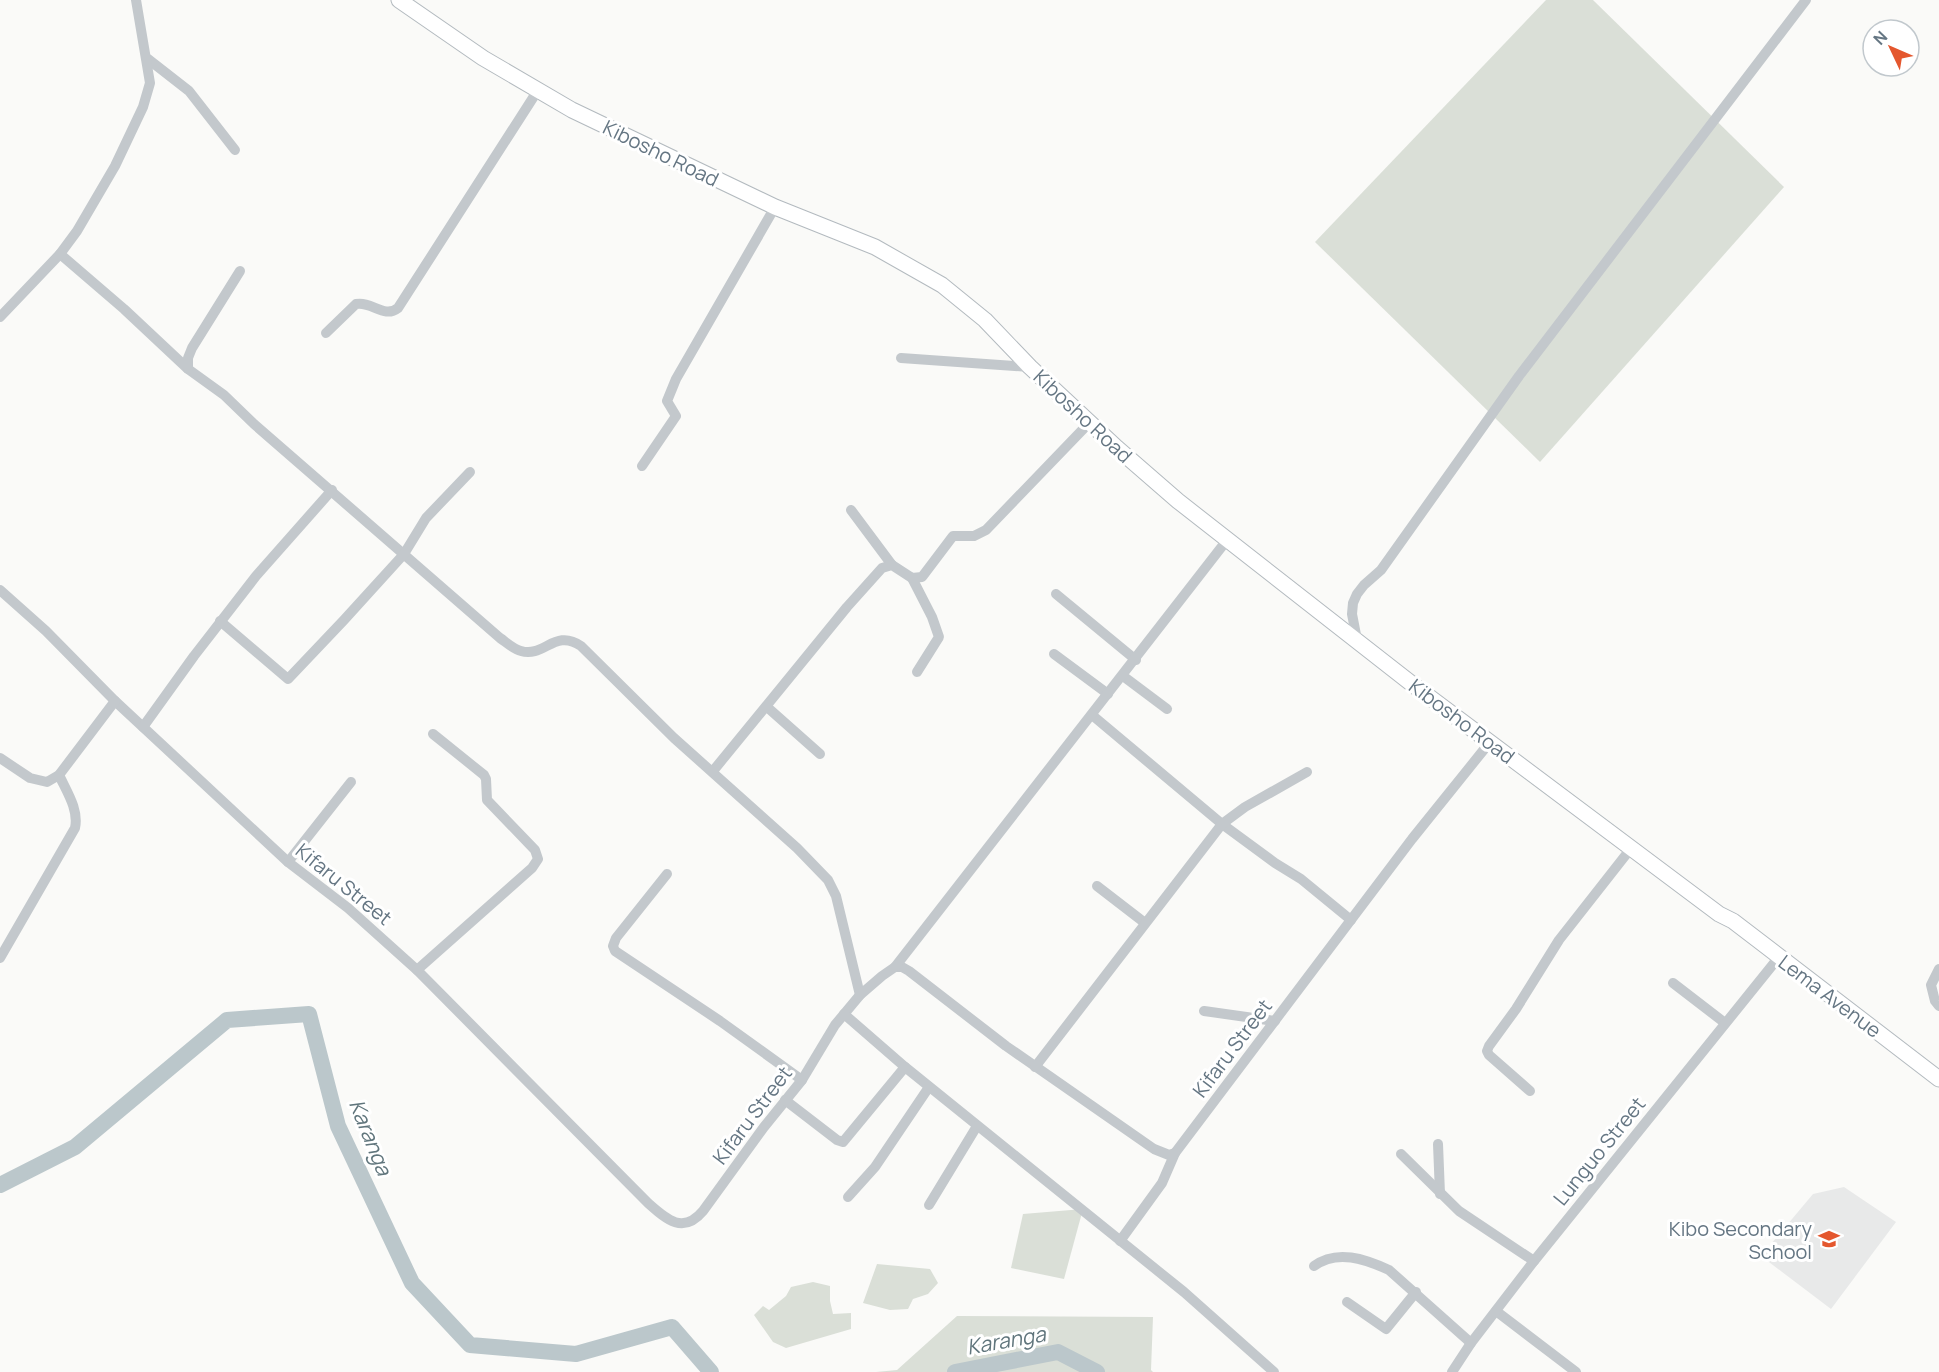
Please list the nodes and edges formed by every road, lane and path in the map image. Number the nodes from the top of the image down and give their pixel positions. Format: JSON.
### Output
{"nodes":[{"id":1,"x":136,"y":0,"type":"edge"},
{"id":2,"x":399,"y":0,"type":"edge"},
{"id":3,"x":1806,"y":0,"type":"edge"},
{"id":4,"x":148,"y":59,"type":"junction"},
{"id":5,"x":538,"y":90,"type":"junction"},
{"id":6,"x":235,"y":150,"type":"dead end"},
{"id":7,"x":775,"y":207,"type":"junction"},
{"id":8,"x":60,"y":254,"type":"junction"},
{"id":9,"x":240,"y":271,"type":"dead end"},
{"id":10,"x":0,"y":317,"type":"edge"},
{"id":11,"x":326,"y":333,"type":"dead end"},
{"id":12,"x":901,"y":358,"type":"dead end"},
{"id":13,"x":1030,"y":367,"type":"junction"},
{"id":14,"x":188,"y":369,"type":"junction"},
{"id":15,"x":1090,"y":422,"type":"junction"},
{"id":16,"x":642,"y":466,"type":"dead end"},
{"id":17,"x":470,"y":472,"type":"dead end"},
{"id":18,"x":332,"y":490,"type":"junction"},
{"id":19,"x":850,"y":510,"type":"dead end"},
{"id":20,"x":1227,"y":540,"type":"junction"},
{"id":21,"x":404,"y":554,"type":"junction"},
{"id":22,"x":892,"y":565,"type":"junction"},
{"id":23,"x":912,"y":578,"type":"junction"},
{"id":24,"x":0,"y":590,"type":"edge"},
{"id":25,"x":1056,"y":594,"type":"dead end"},
{"id":26,"x":220,"y":621,"type":"junction"},
{"id":27,"x":1357,"y":640,"type":"junction"},
{"id":28,"x":1054,"y":654,"type":"dead end"},
{"id":29,"x":1136,"y":660,"type":"junction"},
{"id":30,"x":917,"y":672,"type":"dead end"},
{"id":31,"x":1123,"y":676,"type":"junction"},
{"id":32,"x":1108,"y":694,"type":"junction"},
{"id":33,"x":115,"y":701,"type":"junction"},
{"id":34,"x":767,"y":707,"type":"junction"},
{"id":35,"x":1167,"y":708,"type":"dead end"},
{"id":36,"x":1092,"y":715,"type":"junction"},
{"id":37,"x":142,"y":727,"type":"junction"},
{"id":38,"x":433,"y":734,"type":"dead end"},
{"id":39,"x":1490,"y":742,"type":"junction"},
{"id":40,"x":820,"y":754,"type":"dead end"},
{"id":41,"x":1,"y":760,"type":"edge"},
{"id":42,"x":713,"y":771,"type":"junction"},
{"id":43,"x":1307,"y":772,"type":"dead end"},
{"id":44,"x":59,"y":775,"type":"junction"},
{"id":45,"x":351,"y":782,"type":"dead end"},
{"id":46,"x":1222,"y":824,"type":"junction"},
{"id":47,"x":1632,"y":847,"type":"junction"},
{"id":48,"x":288,"y":862,"type":"junction"},
{"id":49,"x":667,"y":874,"type":"dead end"},
{"id":50,"x":1097,"y":886,"type":"dead end"},
{"id":51,"x":1719,"y":914,"type":"joint"},
{"id":52,"x":1350,"y":920,"type":"junction"},
{"id":53,"x":1145,"y":923,"type":"junction"},
{"id":54,"x":1779,"y":957,"type":"junction"},
{"id":55,"x":0,"y":958,"type":"edge"},
{"id":56,"x":896,"y":967,"type":"junction"},
{"id":57,"x":1939,"y":969,"type":"edge"},
{"id":58,"x":417,"y":970,"type":"junction"},
{"id":59,"x":1673,"y":984,"type":"dead end"},
{"id":60,"x":860,"y":995,"type":"junction"},
{"id":61,"x":1939,"y":1006,"type":"edge"},
{"id":62,"x":1204,"y":1011,"type":"dead end"},
{"id":63,"x":844,"y":1014,"type":"junction"},
{"id":64,"x":1275,"y":1021,"type":"junction"},
{"id":65,"x":1725,"y":1023,"type":"junction"},
{"id":66,"x":904,"y":1067,"type":"junction"},
{"id":67,"x":1035,"y":1067,"type":"junction"},
{"id":68,"x":1939,"y":1079,"type":"edge"},
{"id":69,"x":802,"y":1080,"type":"junction"},
{"id":70,"x":929,"y":1087,"type":"junction"},
{"id":71,"x":1530,"y":1091,"type":"dead end"},
{"id":72,"x":785,"y":1100,"type":"junction"},
{"id":73,"x":977,"y":1126,"type":"junction"},
{"id":74,"x":1438,"y":1144,"type":"dead end"},
{"id":75,"x":1175,"y":1153,"type":"junction"},
{"id":76,"x":1401,"y":1154,"type":"dead end"},
{"id":77,"x":1440,"y":1194,"type":"junction"},
{"id":78,"x":848,"y":1197,"type":"dead end"},
{"id":79,"x":928,"y":1204,"type":"dead end"},
{"id":80,"x":1120,"y":1241,"type":"junction"},
{"id":81,"x":1534,"y":1261,"type":"junction"},
{"id":82,"x":1314,"y":1266,"type":"dead end"},
{"id":83,"x":1416,"y":1292,"type":"junction"},
{"id":84,"x":1347,"y":1302,"type":"dead end"},
{"id":85,"x":1496,"y":1311,"type":"junction"},
{"id":86,"x":1471,"y":1343,"type":"junction"},
{"id":87,"x":1274,"y":1372,"type":"edge"},
{"id":88,"x":1452,"y":1372,"type":"edge"},
{"id":89,"x":1576,"y":1372,"type":"edge"}],
"edges":[{"from":1,"to":4,"type":"street"},
{"from":2,"to":5,"type":"main road","name":"Kibosho Road"},
{"from":3,"to":27,"type":"street"},
{"from":4,"to":6,"type":"street"},
{"from":4,"to":8,"type":"street"},
{"from":5,"to":7,"type":"main road","name":"Kibosho Road"},
{"from":5,"to":11,"type":"street"},
{"from":7,"to":13,"type":"main road","name":"Kibosho Road"},
{"from":7,"to":16,"type":"street"},
{"from":8,"to":10,"type":"street"},
{"from":8,"to":14,"type":"street"},
{"from":9,"to":14,"type":"street"},
{"from":12,"to":13,"type":"street"},
{"from":13,"to":15,"type":"main road","name":"Kibosho Road"},
{"from":14,"to":18,"type":"street"},
{"from":15,"to":20,"type":"main road","name":"Kibosho Road"},
{"from":15,"to":23,"type":"street"},
{"from":17,"to":21,"type":"street"},
{"from":18,"to":21,"type":"street"},
{"from":18,"to":26,"type":"street"},
{"from":19,"to":22,"type":"street"},
{"from":20,"to":27,"type":"main road","name":"Kibosho Road"},
{"from":20,"to":29,"type":"street","name":"Kifaru Street"},
{"from":21,"to":26,"type":"street"},
{"from":21,"to":42,"type":"street"},
{"from":22,"to":23,"type":"street"},
{"from":22,"to":34,"type":"street"},
{"from":23,"to":30,"type":"street"},
{"from":24,"to":33,"type":"street","name":"Kifaru Street"},
{"from":25,"to":29,"type":"street"},
{"from":26,"to":37,"type":"street"},
{"from":27,"to":39,"type":"main road","name":"Kibosho Road"},
{"from":28,"to":32,"type":"street"},
{"from":29,"to":31,"type":"street","name":"Kifaru Street"},
{"from":31,"to":32,"type":"street","name":"Kifaru Street"},
{"from":31,"to":35,"type":"street"},
{"from":32,"to":36,"type":"street","name":"Kifaru Street"},
{"from":33,"to":37,"type":"street","name":"Kifaru Street"},
{"from":33,"to":44,"type":"street"},
{"from":34,"to":40,"type":"street"},
{"from":34,"to":42,"type":"street"},
{"from":36,"to":46,"type":"street"},
{"from":36,"to":56,"type":"street","name":"Kifaru Street"},
{"from":37,"to":48,"type":"street","name":"Kifaru Street"},
{"from":38,"to":58,"type":"street"},
{"from":39,"to":47,"type":"main road","name":"Kibosho Road"},
{"from":39,"to":52,"type":"street","name":"Kifaru Street"},
{"from":41,"to":44,"type":"street"},
{"from":42,"to":60,"type":"street"},
{"from":43,"to":46,"type":"street"},
{"from":44,"to":55,"type":"street"},
{"from":45,"to":48,"type":"street"},
{"from":46,"to":52,"type":"street"},
{"from":46,"to":53,"type":"street"},
{"from":47,"to":51,"type":"main road","name":"Kibosho Road"},
{"from":47,"to":71,"type":"street"},
{"from":48,"to":58,"type":"street","name":"Kifaru Street"},
{"from":49,"to":69,"type":"street"},
{"from":50,"to":53,"type":"street"},
{"from":51,"to":54,"type":"main road","name":"Lema Avenue"},
{"from":52,"to":64,"type":"street","name":"Kifaru Street"},
{"from":53,"to":67,"type":"street"},
{"from":54,"to":65,"type":"street","name":"Lunguo Street"},
{"from":54,"to":68,"type":"main road","name":"Lema Avenue"},
{"from":56,"to":60,"type":"street","name":"Kifaru Street"},
{"from":56,"to":67,"type":"street"},
{"from":57,"to":61,"type":"street"},
{"from":58,"to":72,"type":"street","name":"Kifaru Street"},
{"from":59,"to":65,"type":"street"},
{"from":60,"to":63,"type":"street","name":"Kifaru Street"},
{"from":62,"to":64,"type":"street"},
{"from":63,"to":66,"type":"street"},
{"from":63,"to":69,"type":"street","name":"Kifaru Street"},
{"from":64,"to":75,"type":"street","name":"Kifaru Street"},
{"from":65,"to":81,"type":"street","name":"Lunguo Street"},
{"from":66,"to":70,"type":"street"},
{"from":66,"to":72,"type":"street"},
{"from":67,"to":75,"type":"street"},
{"from":69,"to":72,"type":"street","name":"Kifaru Street"},
{"from":70,"to":73,"type":"street"},
{"from":70,"to":78,"type":"street"},
{"from":73,"to":79,"type":"street"},
{"from":73,"to":80,"type":"street"},
{"from":74,"to":77,"type":"street"},
{"from":75,"to":80,"type":"street","name":"Kifaru Street"},
{"from":76,"to":77,"type":"street"},
{"from":77,"to":81,"type":"street"},
{"from":80,"to":87,"type":"street"},
{"from":81,"to":85,"type":"street","name":"Lunguo Street"},
{"from":82,"to":83,"type":"street"},
{"from":83,"to":84,"type":"street"},
{"from":83,"to":86,"type":"street"},
{"from":85,"to":86,"type":"street","name":"Lunguo Street"},
{"from":85,"to":89,"type":"street"},
{"from":86,"to":88,"type":"street","name":"Lunguo Street"}]}
